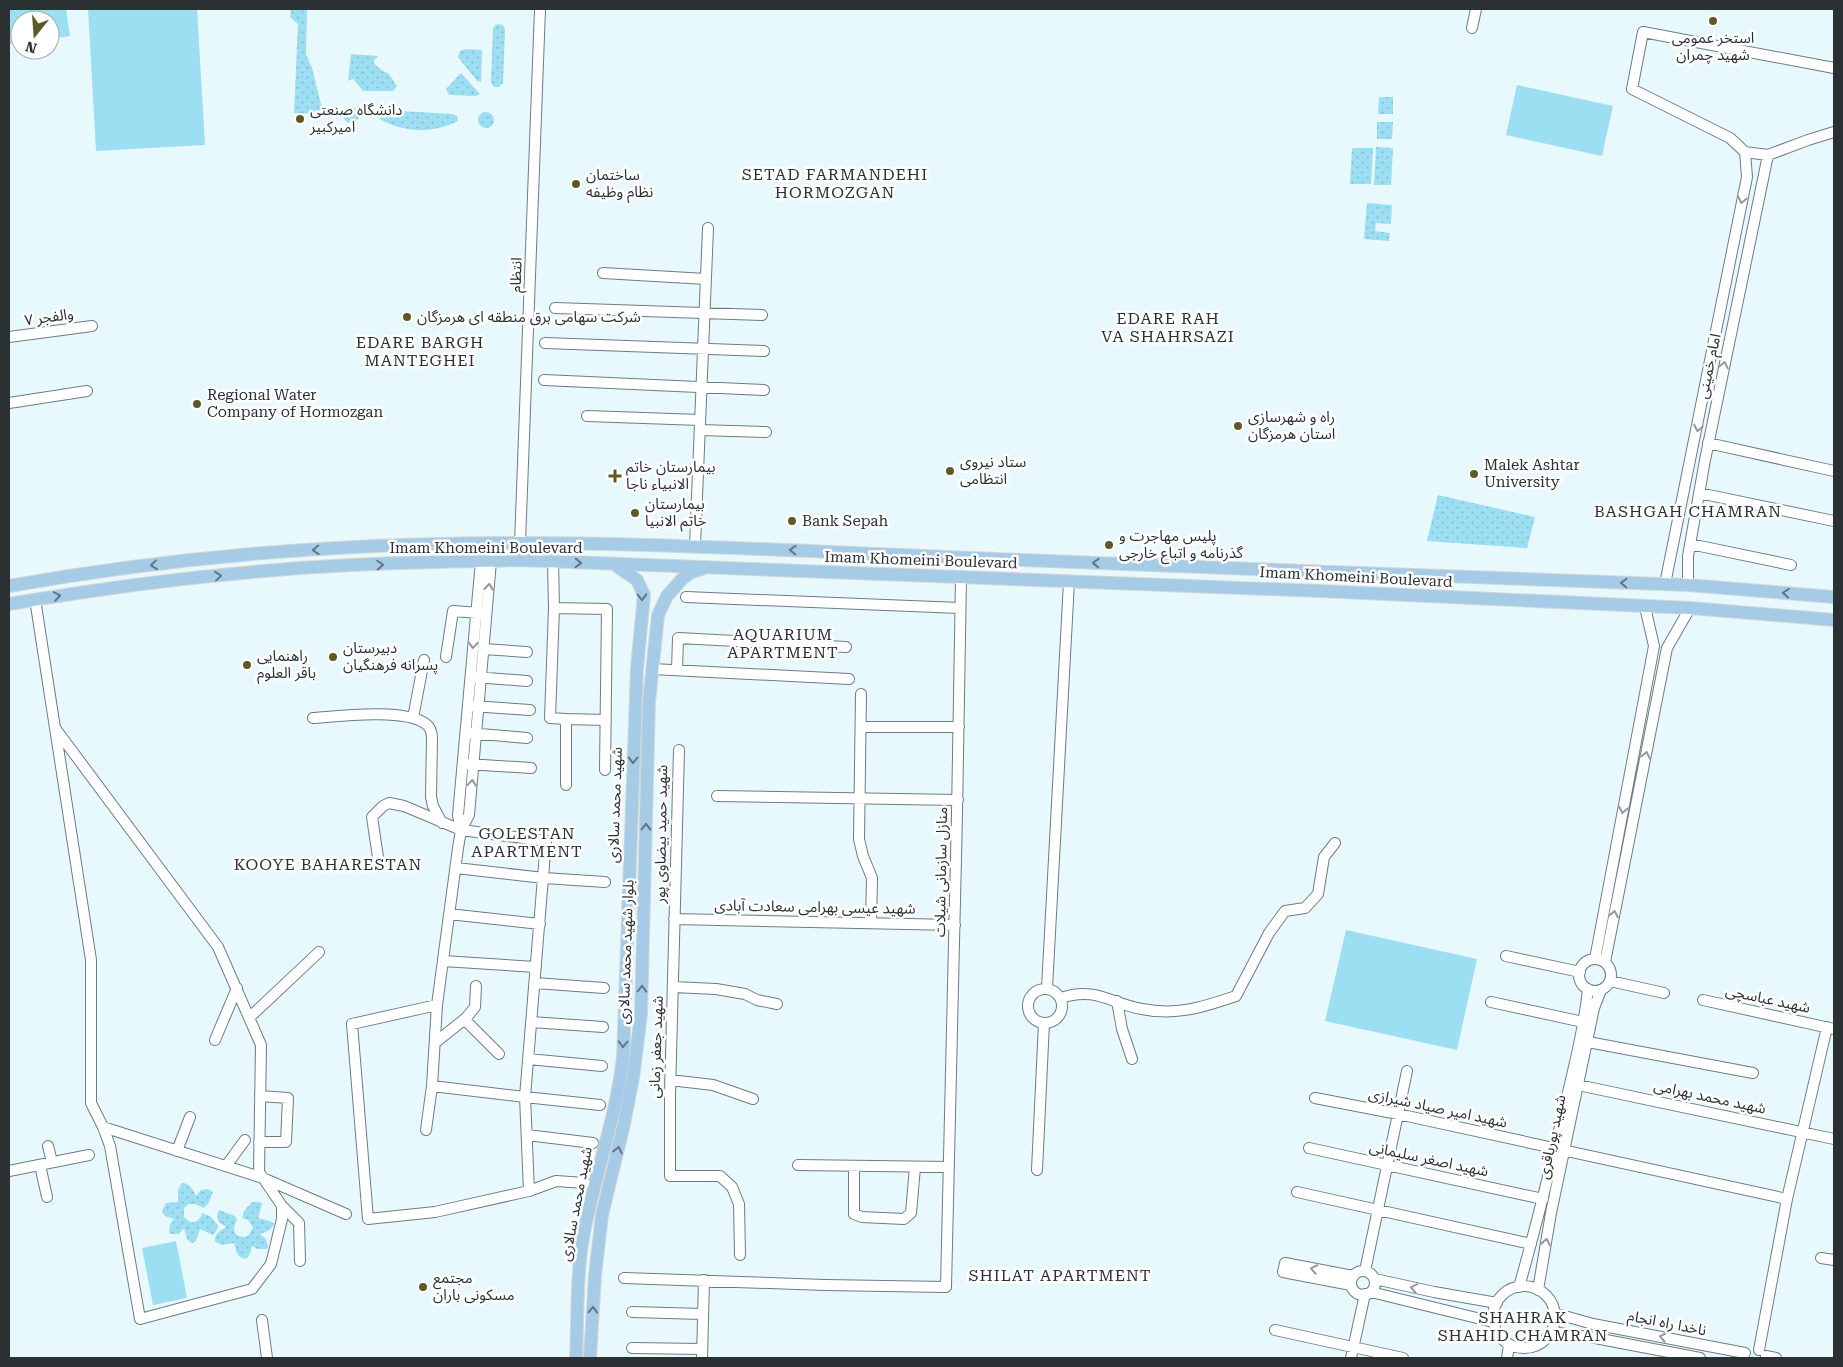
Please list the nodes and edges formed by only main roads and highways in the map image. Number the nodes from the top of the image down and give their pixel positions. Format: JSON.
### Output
{"nodes":[{"id":1,"x":612,"y":564,"type":"junction"},
{"id":2,"x":707,"y":568,"type":"junction"},
{"id":3,"x":1319,"y":571,"type":"junction"},
{"id":4,"x":9,"y":586,"type":"edge"},
{"id":5,"x":1320,"y":591,"type":"junction"},
{"id":6,"x":1834,"y":597,"type":"edge"},
{"id":7,"x":9,"y":604,"type":"edge"},
{"id":8,"x":1834,"y":620,"type":"edge"},
{"id":9,"x":637,"y":668,"type":"junction"},
{"id":10,"x":652,"y":669,"type":"junction"},
{"id":11,"x":576,"y":1355,"type":"edge"},
{"id":12,"x":590,"y":1358,"type":"edge"}],
"edges":[{"from":1,"to":2,"type":"main road","name":"Imam Khomeini Boulevard"},
{"from":7,"to":1,"type":"main road","name":"Imam Khomeini Boulevard","one_way":true},
{"from":1,"to":9,"type":"main road","name":"شهید محمد سالاری","one_way":true},
{"from":2,"to":5,"type":"main road","name":"Imam Khomeini Boulevard"},
{"from":2,"to":10,"type":"main road","name":"بلوار شهید محمد سالاری"},
{"from":3,"to":4,"type":"main road","name":"Imam Khomeini Boulevard","one_way":true},
{"from":3,"to":5,"type":"main road"},
{"from":6,"to":3,"type":"main road","name":"Imam Khomeini Boulevard","one_way":true},
{"from":5,"to":8,"type":"main road","name":"Imam Khomeini Boulevard"},
{"from":9,"to":10,"type":"main road"},
{"from":9,"to":11,"type":"main road","name":"شهید محمد سالاری","one_way":true},
{"from":12,"to":10,"type":"main road","name":"بلوار شهید محمد سالاری","one_way":true}]}
